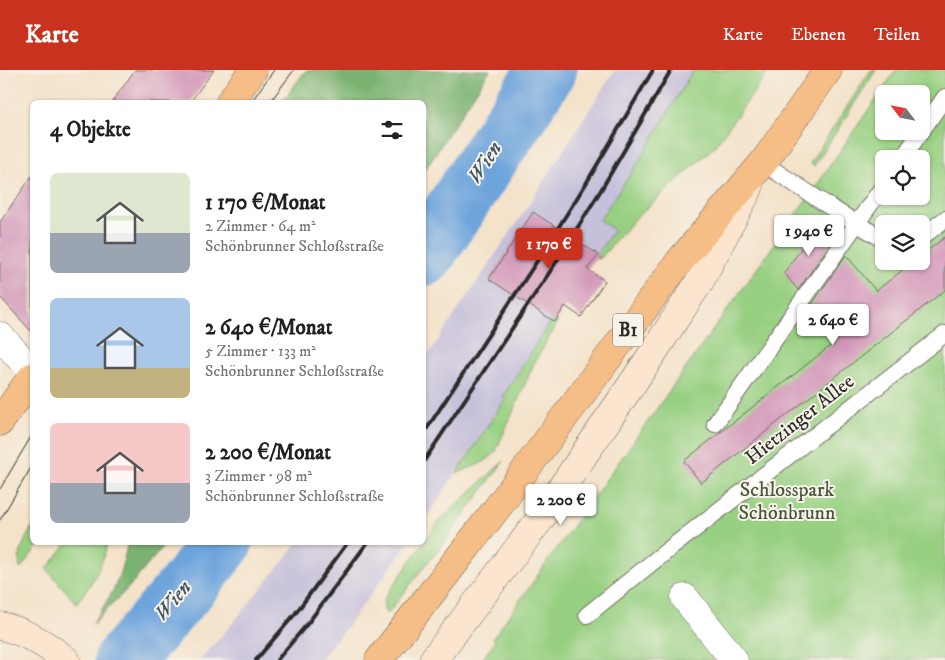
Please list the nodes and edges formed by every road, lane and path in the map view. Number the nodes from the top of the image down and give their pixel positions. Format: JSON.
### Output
{"nodes":[{"id":1,"x":253,"y":70,"type":"edge"},
{"id":2,"x":828,"y":70,"type":"edge"},
{"id":3,"x":945,"y":97,"type":"edge"},
{"id":4,"x":231,"y":100,"type":"edge"},
{"id":5,"x":908,"y":150,"type":"edge"},
{"id":6,"x":763,"y":162,"type":"junction"},
{"id":7,"x":875,"y":198,"type":"edge"},
{"id":8,"x":945,"y":219,"type":"edge"},
{"id":9,"x":857,"y":223,"type":"junction"},
{"id":10,"x":930,"y":231,"type":"edge"},
{"id":11,"x":875,"y":234,"type":"edge"},
{"id":12,"x":945,"y":334,"type":"edge"},
{"id":13,"x":0,"y":336,"type":"edge"},
{"id":14,"x":30,"y":368,"type":"edge"},
{"id":15,"x":30,"y":380,"type":"edge"},
{"id":16,"x":0,"y":422,"type":"edge"},
{"id":17,"x":715,"y":424,"type":"dead end"},
{"id":18,"x":685,"y":598,"type":"dead end"},
{"id":19,"x":588,"y":615,"type":"dead end"},
{"id":20,"x":0,"y":626,"type":"edge"},
{"id":21,"x":66,"y":660,"type":"edge"},
{"id":22,"x":379,"y":660,"type":"edge"},
{"id":23,"x":433,"y":660,"type":"edge"},
{"id":24,"x":734,"y":660,"type":"edge"}],
"edges":[{"from":1,"to":4,"type":"main road"},
{"from":2,"to":6,"type":"main road","number":"B1"},
{"from":3,"to":5,"type":"lane"},
{"from":6,"to":9,"type":"lane"},
{"from":6,"to":22,"type":"main road","number":"B1"},
{"from":6,"to":23,"type":"main road"},
{"from":7,"to":9,"type":"lane"},
{"from":8,"to":10,"type":"lane"},
{"from":9,"to":11,"type":"lane"},
{"from":9,"to":17,"type":"lane"},
{"from":12,"to":19,"type":"lane","name":"Hietzinger Allee"},
{"from":13,"to":14,"type":"street"},
{"from":15,"to":16,"type":"main road"},
{"from":18,"to":24,"type":"street"},
{"from":20,"to":21,"type":"main road"}]}
